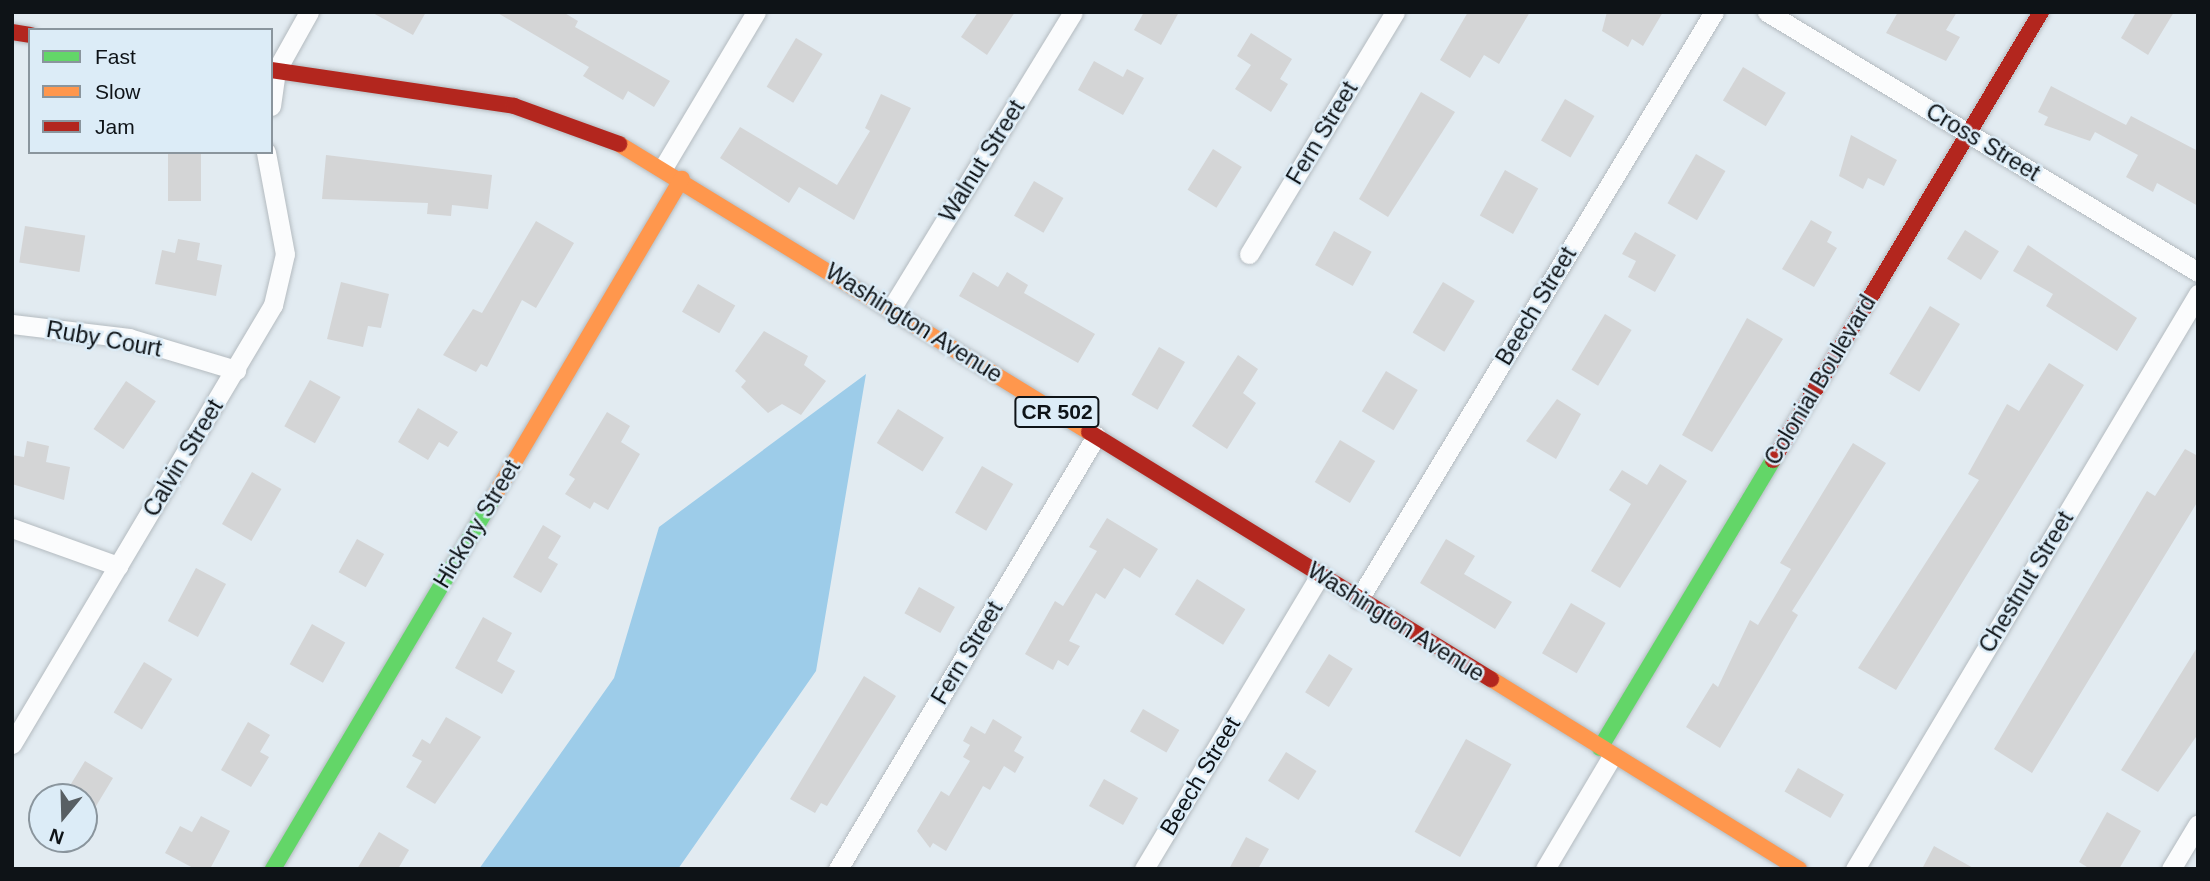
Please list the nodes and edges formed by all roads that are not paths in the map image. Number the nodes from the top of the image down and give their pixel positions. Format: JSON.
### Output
{"nodes":[{"id":1,"x":309,"y":12,"type":"edge"},
{"id":2,"x":756,"y":12,"type":"edge"},
{"id":3,"x":1073,"y":12,"type":"edge"},
{"id":4,"x":1395,"y":12,"type":"edge"},
{"id":5,"x":1714,"y":12,"type":"edge"},
{"id":6,"x":1767,"y":12,"type":"edge"},
{"id":7,"x":2041,"y":12,"type":"edge"},
{"id":8,"x":274,"y":71,"type":"edge"},
{"id":9,"x":1968,"y":134,"type":"junction"},
{"id":10,"x":266,"y":154,"type":"edge"},
{"id":11,"x":663,"y":168,"type":"junction"},
{"id":12,"x":682,"y":179,"type":"junction"},
{"id":13,"x":1249,"y":254,"type":"dead end"},
{"id":14,"x":2198,"y":272,"type":"edge"},
{"id":15,"x":2198,"y":294,"type":"edge"},
{"id":16,"x":891,"y":309,"type":"junction"},
{"id":17,"x":12,"y":324,"type":"edge"},
{"id":18,"x":236,"y":370,"type":"junction"},
{"id":19,"x":1096,"y":436,"type":"junction"},
{"id":20,"x":12,"y":528,"type":"edge"},
{"id":21,"x":118,"y":566,"type":"junction"},
{"id":22,"x":1320,"y":575,"type":"junction"},
{"id":23,"x":1359,"y":599,"type":"junction"},
{"id":24,"x":12,"y":744,"type":"edge"},
{"id":25,"x":1606,"y":752,"type":"junction"},
{"id":26,"x":2198,"y":824,"type":"edge"},
{"id":27,"x":841,"y":868,"type":"edge"},
{"id":28,"x":273,"y":869,"type":"edge"},
{"id":29,"x":1144,"y":869,"type":"edge"},
{"id":30,"x":1545,"y":869,"type":"edge"},
{"id":31,"x":1799,"y":869,"type":"edge"},
{"id":32,"x":1855,"y":869,"type":"edge"},
{"id":33,"x":2171,"y":869,"type":"edge"}],
"edges":[{"from":1,"to":8,"type":"street"},
{"from":2,"to":11,"type":"street"},
{"from":3,"to":16,"type":"street","name":"Walnut Street"},
{"from":4,"to":13,"type":"street","name":"Fern Street"},
{"from":5,"to":23,"type":"street","name":"Beech Street"},
{"from":6,"to":9,"type":"street","name":"Cross Street"},
{"from":7,"to":9,"type":"main road","name":"Colonial Boulevard"},
{"from":8,"to":11,"type":"main road","name":"Washington Avenue","number":"CR 502"},
{"from":9,"to":14,"type":"street","name":"Cross Street"},
{"from":9,"to":25,"type":"main road","name":"Colonial Boulevard"},
{"from":10,"to":18,"type":"street","name":"Calvin Street"},
{"from":11,"to":12,"type":"main road","name":"Washington Avenue","number":"CR 502"},
{"from":12,"to":16,"type":"main road","name":"Washington Avenue","number":"CR 502"},
{"from":12,"to":28,"type":"main road","name":"Hickory Street"},
{"from":15,"to":32,"type":"street","name":"Chestnut Street"},
{"from":16,"to":19,"type":"main road","name":"Washington Avenue","number":"CR 502"},
{"from":17,"to":18,"type":"street","name":"Ruby Court"},
{"from":18,"to":21,"type":"street","name":"Calvin Street"},
{"from":19,"to":22,"type":"main road","name":"Washington Avenue","number":"CR 502"},
{"from":19,"to":27,"type":"street","name":"Fern Street"},
{"from":20,"to":21,"type":"street"},
{"from":21,"to":24,"type":"street","name":"Calvin Street"},
{"from":22,"to":23,"type":"main road","name":"Washington Avenue","number":"CR 502"},
{"from":22,"to":29,"type":"street","name":"Beech Street"},
{"from":23,"to":25,"type":"main road","name":"Washington Avenue","number":"CR 502"},
{"from":25,"to":30,"type":"street","name":"Colonial Boulevard"},
{"from":25,"to":31,"type":"main road","name":"Washington Avenue","number":"CR 502"},
{"from":26,"to":33,"type":"street"}]}
